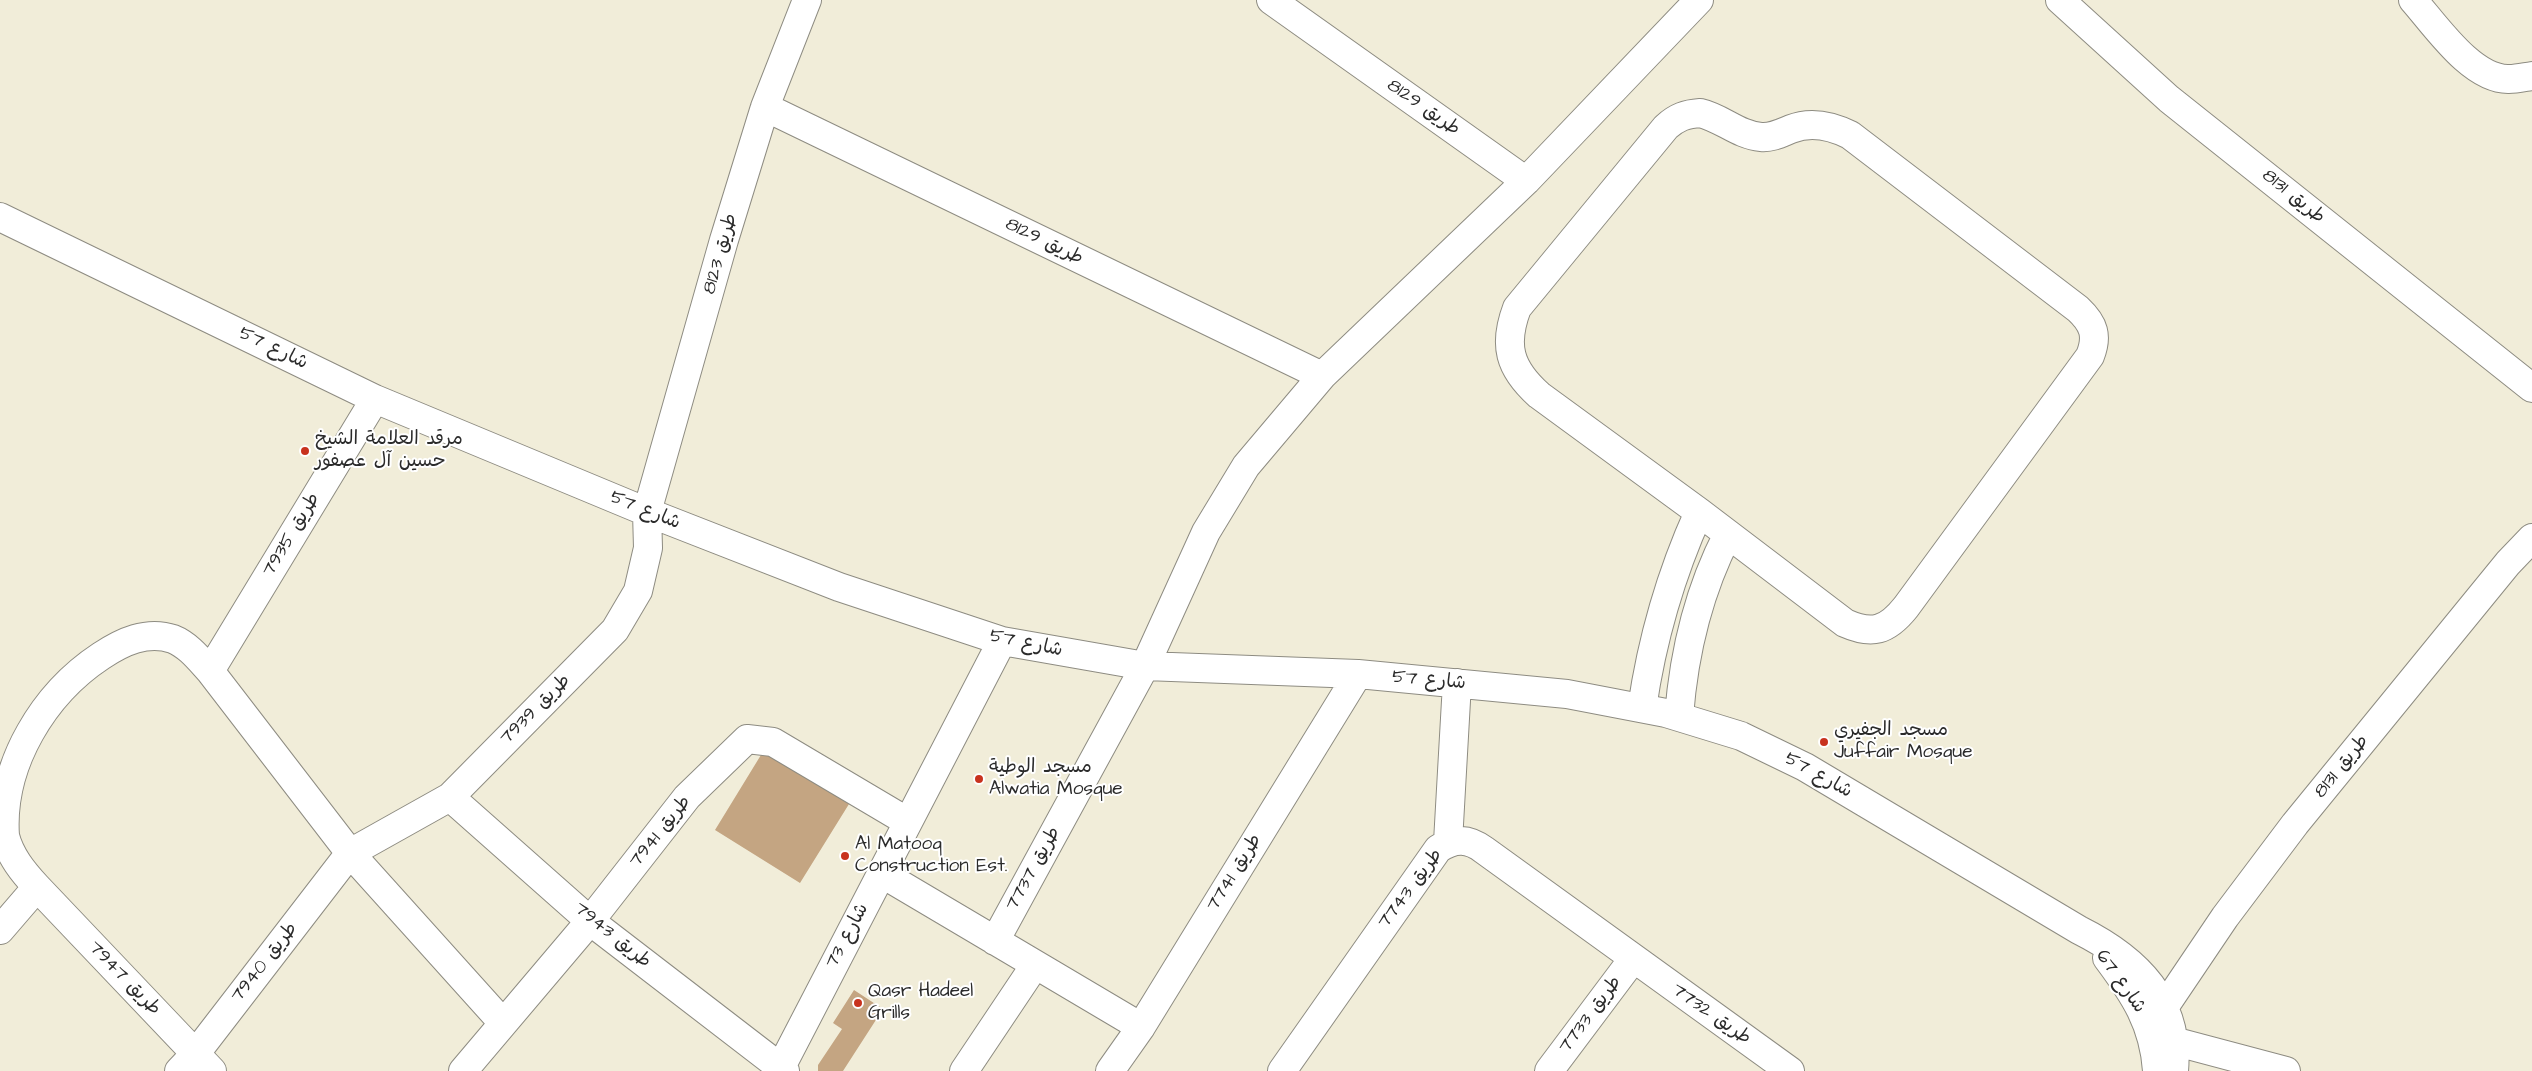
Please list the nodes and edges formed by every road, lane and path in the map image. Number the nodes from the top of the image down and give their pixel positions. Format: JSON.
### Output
{"nodes":[{"id":1,"x":807,"y":0,"type":"edge"},
{"id":2,"x":1271,"y":0,"type":"edge"},
{"id":3,"x":1700,"y":0,"type":"edge"},
{"id":4,"x":2060,"y":0,"type":"edge"},
{"id":5,"x":2413,"y":0,"type":"edge"},
{"id":6,"x":2532,"y":76,"type":"edge"},
{"id":7,"x":765,"y":107,"type":"junction"},
{"id":8,"x":1526,"y":181,"type":"junction"},
{"id":9,"x":0,"y":217,"type":"edge"},
{"id":10,"x":1322,"y":376,"type":"junction"},
{"id":11,"x":2532,"y":388,"type":"edge"},
{"id":12,"x":375,"y":398,"type":"junction"},
{"id":13,"x":647,"y":512,"type":"junction"},
{"id":14,"x":1699,"y":512,"type":"junction"},
{"id":15,"x":1728,"y":534,"type":"junction"},
{"id":16,"x":2532,"y":538,"type":"edge"},
{"id":17,"x":1002,"y":641,"type":"junction"},
{"id":18,"x":1145,"y":666,"type":"junction"},
{"id":19,"x":210,"y":671,"type":"junction"},
{"id":20,"x":1358,"y":674,"type":"junction"},
{"id":21,"x":1457,"y":683,"type":"junction"},
{"id":22,"x":1642,"y":708,"type":"junction"},
{"id":23,"x":1678,"y":716,"type":"junction"},
{"id":24,"x":450,"y":797,"type":"junction"},
{"id":25,"x":908,"y":822,"type":"junction"},
{"id":26,"x":1448,"y":842,"type":"junction"},
{"id":27,"x":350,"y":853,"type":"junction"},
{"id":28,"x":881,"y":873,"type":"junction"},
{"id":29,"x":37,"y":887,"type":"junction"},
{"id":30,"x":590,"y":921,"type":"junction"},
{"id":31,"x":0,"y":930,"type":"edge"},
{"id":32,"x":2079,"y":930,"type":"junction"},
{"id":33,"x":995,"y":941,"type":"junction"},
{"id":34,"x":1633,"y":959,"type":"junction"},
{"id":35,"x":1036,"y":964,"type":"junction"},
{"id":36,"x":2165,"y":1006,"type":"junction"},
{"id":37,"x":503,"y":1023,"type":"junction"},
{"id":38,"x":1141,"y":1027,"type":"junction"},
{"id":39,"x":2173,"y":1041,"type":"junction"},
{"id":40,"x":196,"y":1065,"type":"edge"},
{"id":41,"x":781,"y":1070,"type":"edge"},
{"id":42,"x":463,"y":1071,"type":"edge"},
{"id":43,"x":964,"y":1071,"type":"edge"},
{"id":44,"x":1110,"y":1071,"type":"edge"},
{"id":45,"x":1282,"y":1071,"type":"edge"},
{"id":46,"x":1549,"y":1071,"type":"edge"},
{"id":47,"x":1790,"y":1071,"type":"edge"},
{"id":48,"x":2157,"y":1071,"type":"edge"},
{"id":49,"x":2174,"y":1071,"type":"edge"},
{"id":50,"x":2286,"y":1071,"type":"edge"}],
"edges":[{"from":1,"to":7,"type":"street","name":"طريق 8123"},
{"from":2,"to":8,"type":"street","name":"طريق 8129"},
{"from":3,"to":8,"type":"street"},
{"from":4,"to":11,"type":"street","name":"طريق 8131"},
{"from":5,"to":6,"type":"street"},
{"from":7,"to":10,"type":"street","name":"طريق 8129"},
{"from":7,"to":13,"type":"street","name":"طريق 8123"},
{"from":8,"to":10,"type":"street"},
{"from":9,"to":12,"type":"street","name":"شارع 57"},
{"from":10,"to":18,"type":"street"},
{"from":12,"to":13,"type":"street","name":"شارع 57"},
{"from":12,"to":19,"type":"street","name":"طريق 7935"},
{"from":13,"to":17,"type":"street","name":"شارع 57"},
{"from":13,"to":24,"type":"street","name":"طريق 7939"},
{"from":14,"to":15,"type":"street"},
{"from":14,"to":15,"type":"street"},
{"from":14,"to":22,"type":"street"},
{"from":15,"to":23,"type":"street"},
{"from":16,"to":36,"type":"street","name":"طريق 8131"},
{"from":17,"to":18,"type":"street","name":"شارع 57"},
{"from":17,"to":25,"type":"street","name":"شارع 73"},
{"from":18,"to":20,"type":"street","name":"شارع 57"},
{"from":18,"to":33,"type":"street","name":"طريق 7737"},
{"from":19,"to":27,"type":"street","name":"طريق 7947"},
{"from":19,"to":29,"type":"street","name":"طريق 7947"},
{"from":20,"to":21,"type":"street","name":"شارع 57"},
{"from":20,"to":38,"type":"street","name":"طريق 7741"},
{"from":21,"to":22,"type":"street","name":"شارع 57"},
{"from":21,"to":26,"type":"street"},
{"from":22,"to":23,"type":"street","name":"شارع 57"},
{"from":23,"to":32,"type":"street","name":"شارع 57"},
{"from":24,"to":27,"type":"street","name":"طريق 7939"},
{"from":24,"to":30,"type":"street","name":"طريق 7943"},
{"from":25,"to":28,"type":"street","name":"شارع 73"},
{"from":25,"to":30,"type":"street","name":"طريق 7941"},
{"from":26,"to":34,"type":"street","name":"طريق 7743"},
{"from":26,"to":45,"type":"street","name":"طريق 7743"},
{"from":27,"to":37,"type":"street","name":"طريق 7947"},
{"from":27,"to":40,"type":"street","name":"طريق 7940"},
{"from":28,"to":33,"type":"street"},
{"from":28,"to":41,"type":"street","name":"شارع 73"},
{"from":29,"to":31,"type":"street"},
{"from":29,"to":40,"type":"street","name":"طريق 7947"},
{"from":30,"to":37,"type":"street","name":"طريق 7941"},
{"from":30,"to":41,"type":"street","name":"طريق 7943"},
{"from":32,"to":36,"type":"street","name":"شارع 67"},
{"from":32,"to":48,"type":"street","name":"شارع 67"},
{"from":33,"to":35,"type":"street"},
{"from":34,"to":46,"type":"street","name":"طريق 7733"},
{"from":34,"to":47,"type":"street","name":"طريق 7732"},
{"from":35,"to":38,"type":"street"},
{"from":35,"to":43,"type":"street"},
{"from":36,"to":39,"type":"street","name":"شارع 67"},
{"from":37,"to":42,"type":"street","name":"طريق 7941"},
{"from":38,"to":44,"type":"street","name":"طريق 7741"},
{"from":39,"to":49,"type":"street","name":"شارع 67"},
{"from":39,"to":50,"type":"street"}]}
